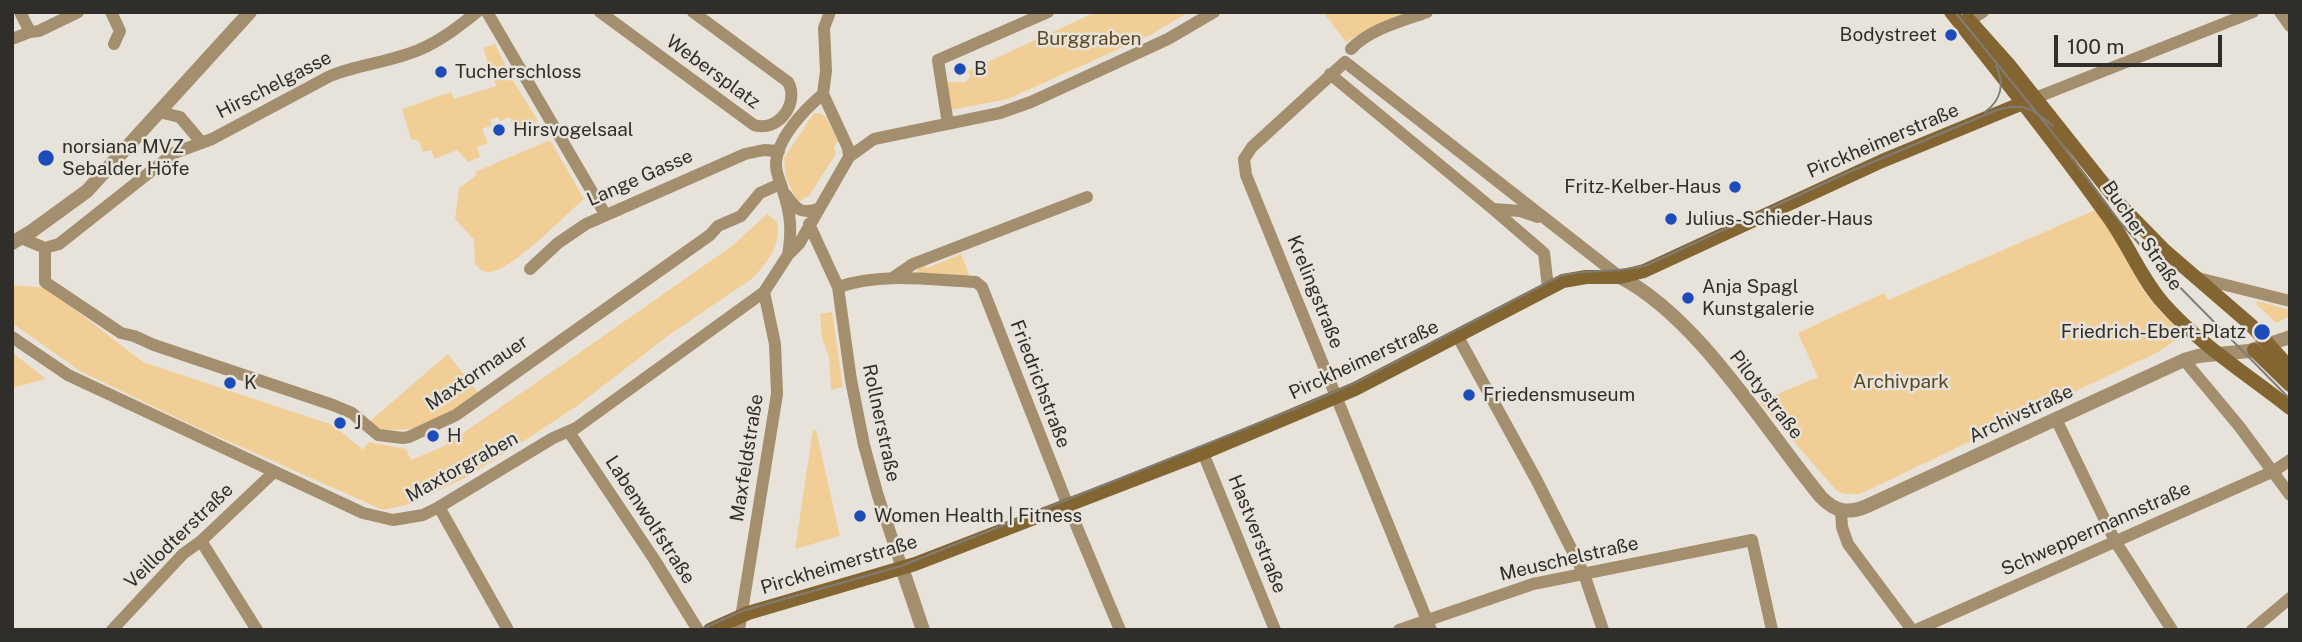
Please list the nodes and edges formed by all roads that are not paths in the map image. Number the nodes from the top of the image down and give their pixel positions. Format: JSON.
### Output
{"nodes":[{"id":1,"x":20,"y":12,"type":"edge"},
{"id":2,"x":78,"y":12,"type":"edge"},
{"id":3,"x":111,"y":12,"type":"edge"},
{"id":4,"x":250,"y":12,"type":"edge"},
{"id":5,"x":477,"y":12,"type":"edge"},
{"id":6,"x":487,"y":12,"type":"edge"},
{"id":7,"x":600,"y":12,"type":"edge"},
{"id":8,"x":693,"y":12,"type":"edge"},
{"id":9,"x":830,"y":12,"type":"edge"},
{"id":10,"x":1048,"y":12,"type":"edge"},
{"id":11,"x":1214,"y":12,"type":"edge"},
{"id":12,"x":1427,"y":12,"type":"edge"},
{"id":13,"x":1951,"y":12,"type":"edge"},
{"id":14,"x":1983,"y":12,"type":"edge"},
{"id":15,"x":2253,"y":12,"type":"edge"},
{"id":16,"x":2280,"y":12,"type":"edge"},
{"id":17,"x":1964,"y":19,"type":"edge"},
{"id":18,"x":2290,"y":26,"type":"edge"},
{"id":19,"x":34,"y":31,"type":"junction"},
{"id":20,"x":12,"y":39,"type":"edge"},
{"id":21,"x":114,"y":44,"type":"dead end"},
{"id":22,"x":1351,"y":48,"type":"dead end"},
{"id":23,"x":1330,"y":74,"type":"junction"},
{"id":24,"x":822,"y":94,"type":"junction"},
{"id":25,"x":2029,"y":100,"type":"junction"},
{"id":26,"x":159,"y":112,"type":"junction"},
{"id":27,"x":948,"y":124,"type":"junction"},
{"id":28,"x":202,"y":143,"type":"junction"},
{"id":29,"x":779,"y":151,"type":"junction"},
{"id":30,"x":849,"y":157,"type":"junction"},
{"id":31,"x":782,"y":188,"type":"junction"},
{"id":32,"x":1087,"y":197,"type":"dead end"},
{"id":33,"x":817,"y":209,"type":"junction"},
{"id":34,"x":1493,"y":209,"type":"junction"},
{"id":35,"x":605,"y":214,"type":"junction"},
{"id":36,"x":1545,"y":219,"type":"junction"},
{"id":37,"x":809,"y":224,"type":"junction"},
{"id":38,"x":17,"y":241,"type":"edge"},
{"id":39,"x":45,"y":248,"type":"junction"},
{"id":40,"x":788,"y":256,"type":"junction"},
{"id":41,"x":530,"y":269,"type":"dead end"},
{"id":42,"x":1620,"y":277,"type":"junction"},
{"id":43,"x":887,"y":278,"type":"junction"},
{"id":44,"x":2197,"y":278,"type":"junction"},
{"id":45,"x":838,"y":287,"type":"junction"},
{"id":46,"x":1548,"y":287,"type":"junction"},
{"id":47,"x":764,"y":292,"type":"junction"},
{"id":48,"x":2290,"y":301,"type":"edge"},
{"id":49,"x":12,"y":337,"type":"edge"},
{"id":50,"x":1458,"y":337,"type":"junction"},
{"id":51,"x":2290,"y":337,"type":"edge"},
{"id":52,"x":2270,"y":345,"type":"junction"},
{"id":53,"x":2254,"y":350,"type":"junction"},
{"id":54,"x":2218,"y":354,"type":"junction"},
{"id":55,"x":2184,"y":360,"type":"junction"},
{"id":56,"x":2290,"y":368,"type":"edge"},
{"id":57,"x":2290,"y":385,"type":"edge"},
{"id":58,"x":1337,"y":397,"type":"junction"},
{"id":59,"x":2290,"y":408,"type":"edge"},
{"id":60,"x":2056,"y":419,"type":"junction"},
{"id":61,"x":569,"y":432,"type":"junction"},
{"id":62,"x":1203,"y":453,"type":"junction"},
{"id":63,"x":2290,"y":460,"type":"edge"},
{"id":64,"x":2274,"y":471,"type":"junction"},
{"id":65,"x":274,"y":472,"type":"junction"},
{"id":66,"x":2290,"y":495,"type":"edge"},
{"id":67,"x":1068,"y":506,"type":"junction"},
{"id":68,"x":439,"y":507,"type":"junction"},
{"id":69,"x":1841,"y":511,"type":"junction"},
{"id":70,"x":201,"y":541,"type":"junction"},
{"id":71,"x":2115,"y":541,"type":"junction"},
{"id":72,"x":902,"y":568,"type":"junction"},
{"id":73,"x":1584,"y":574,"type":"junction"},
{"id":74,"x":2290,"y":598,"type":"edge"},
{"id":75,"x":740,"y":622,"type":"edge"},
{"id":76,"x":1429,"y":624,"type":"edge"},
{"id":77,"x":113,"y":630,"type":"edge"},
{"id":78,"x":257,"y":630,"type":"edge"},
{"id":79,"x":508,"y":630,"type":"edge"},
{"id":80,"x":698,"y":630,"type":"edge"},
{"id":81,"x":710,"y":630,"type":"edge"},
{"id":82,"x":923,"y":630,"type":"edge"},
{"id":83,"x":1120,"y":630,"type":"edge"},
{"id":84,"x":1275,"y":630,"type":"edge"},
{"id":85,"x":1399,"y":630,"type":"edge"},
{"id":86,"x":1603,"y":630,"type":"edge"},
{"id":87,"x":1772,"y":630,"type":"edge"},
{"id":88,"x":1914,"y":630,"type":"edge"},
{"id":89,"x":2172,"y":630,"type":"edge"},
{"id":90,"x":2252,"y":630,"type":"edge"}],
"edges":[{"from":1,"to":19,"type":"street"},
{"from":2,"to":19,"type":"street"},
{"from":3,"to":21,"type":"street"},
{"from":4,"to":26,"type":"street"},
{"from":5,"to":28,"type":"street","name":"Hirschelgasse"},
{"from":6,"to":35,"type":"street"},
{"from":7,"to":8,"type":"street","name":"Webersplatz"},
{"from":9,"to":24,"type":"street"},
{"from":10,"to":27,"type":"street"},
{"from":11,"to":27,"type":"street"},
{"from":12,"to":22,"type":"street"},
{"from":13,"to":17,"type":"main road","name":"Bucher Straße"},
{"from":14,"to":17,"type":"street"},
{"from":15,"to":25,"type":"street"},
{"from":16,"to":18,"type":"street"},
{"from":17,"to":25,"type":"main road","name":"Bucher Straße"},
{"from":19,"to":20,"type":"street"},
{"from":23,"to":34,"type":"street"},
{"from":23,"to":36,"type":"street","name":"Pilotystraße"},
{"from":23,"to":58,"type":"street","name":"Krelingstraße"},
{"from":24,"to":29,"type":"street"},
{"from":24,"to":30,"type":"street"},
{"from":25,"to":42,"type":"main road","name":"Pirckheimerstraße"},
{"from":25,"to":44,"type":"main road","name":"Bucher Straße"},
{"from":25,"to":54,"type":"main road","name":"Bucher Straße"},
{"from":26,"to":28,"type":"street"},
{"from":26,"to":38,"type":"street"},
{"from":27,"to":30,"type":"street"},
{"from":28,"to":39,"type":"street","name":"Hirschelgasse"},
{"from":29,"to":31,"type":"street"},
{"from":29,"to":35,"type":"street","name":"Lange Gasse"},
{"from":30,"to":33,"type":"street","name":"Maxtorgraben"},
{"from":31,"to":33,"type":"street"},
{"from":31,"to":39,"type":"street","name":"Maxtormauer"},
{"from":31,"to":40,"type":"street"},
{"from":32,"to":43,"type":"street"},
{"from":33,"to":37,"type":"street","name":"Maxtorgraben"},
{"from":34,"to":36,"type":"street","name":"Pilotystraße"},
{"from":34,"to":46,"type":"street"},
{"from":35,"to":41,"type":"street","name":"Lange Gasse"},
{"from":36,"to":42,"type":"street","name":"Pilotystraße"},
{"from":37,"to":40,"type":"street","name":"Maxtorgraben"},
{"from":37,"to":45,"type":"street","name":"Rollnerstraße"},
{"from":38,"to":39,"type":"street"},
{"from":40,"to":47,"type":"street","name":"Maxtorgraben"},
{"from":42,"to":46,"type":"main road","name":"Pirckheimerstraße"},
{"from":42,"to":69,"type":"street","name":"Pilotystraße"},
{"from":43,"to":45,"type":"street","name":"Friedrichstraße"},
{"from":43,"to":67,"type":"street","name":"Friedrichstraße"},
{"from":44,"to":48,"type":"street","name":"Bucher Straße"},
{"from":44,"to":52,"type":"main road","name":"Bucher Straße"},
{"from":45,"to":72,"type":"street","name":"Rollnerstraße"},
{"from":46,"to":50,"type":"main road","name":"Pirckheimerstraße"},
{"from":47,"to":61,"type":"street","name":"Maxtorgraben"},
{"from":47,"to":75,"type":"street","name":"Maxfeldstraße"},
{"from":49,"to":65,"type":"street","name":"Maxtorgraben"},
{"from":50,"to":58,"type":"main road","name":"Pirckheimerstraße"},
{"from":50,"to":73,"type":"street"},
{"from":51,"to":52,"type":"street"},
{"from":52,"to":53,"type":"street"},
{"from":52,"to":56,"type":"main road","name":"Bucher Straße"},
{"from":53,"to":54,"type":"street"},
{"from":53,"to":57,"type":"main road"},
{"from":54,"to":55,"type":"street","name":"Archivstraße"},
{"from":54,"to":59,"type":"main road"},
{"from":55,"to":60,"type":"street","name":"Archivstraße"},
{"from":55,"to":64,"type":"street"},
{"from":58,"to":62,"type":"main road","name":"Pirckheimerstraße"},
{"from":58,"to":76,"type":"street","name":"Krelingstraße"},
{"from":60,"to":69,"type":"street","name":"Archivstraße"},
{"from":60,"to":71,"type":"street"},
{"from":61,"to":68,"type":"street","name":"Maxtorgraben"},
{"from":61,"to":80,"type":"street","name":"Labenwolfstraße"},
{"from":62,"to":67,"type":"main road","name":"Pirckheimerstraße"},
{"from":62,"to":84,"type":"street","name":"Hastverstraße"},
{"from":63,"to":64,"type":"street","name":"Schweppermannstraße"},
{"from":64,"to":66,"type":"street"},
{"from":64,"to":71,"type":"street","name":"Schweppermannstraße"},
{"from":65,"to":68,"type":"street","name":"Maxtorgraben"},
{"from":65,"to":70,"type":"street","name":"Veillodterstraße"},
{"from":67,"to":72,"type":"main road","name":"Pirckheimerstraße"},
{"from":67,"to":83,"type":"street","name":"Friedrichstraße"},
{"from":68,"to":79,"type":"street"},
{"from":69,"to":88,"type":"street"},
{"from":70,"to":77,"type":"street","name":"Veillodterstraße"},
{"from":70,"to":78,"type":"street"},
{"from":71,"to":88,"type":"street","name":"Schweppermannstraße"},
{"from":71,"to":89,"type":"street"},
{"from":72,"to":75,"type":"main road","name":"Pirckheimerstraße"},
{"from":72,"to":82,"type":"street","name":"Rollnerstraße"},
{"from":73,"to":76,"type":"street","name":"Meuschelstraße"},
{"from":73,"to":86,"type":"street"},
{"from":73,"to":87,"type":"street","name":"Meuschelstraße"},
{"from":74,"to":90,"type":"street"},
{"from":75,"to":81,"type":"main road","name":"Pirckheimerstraße"},
{"from":76,"to":85,"type":"street","name":"Meuschelstraße"}]}
